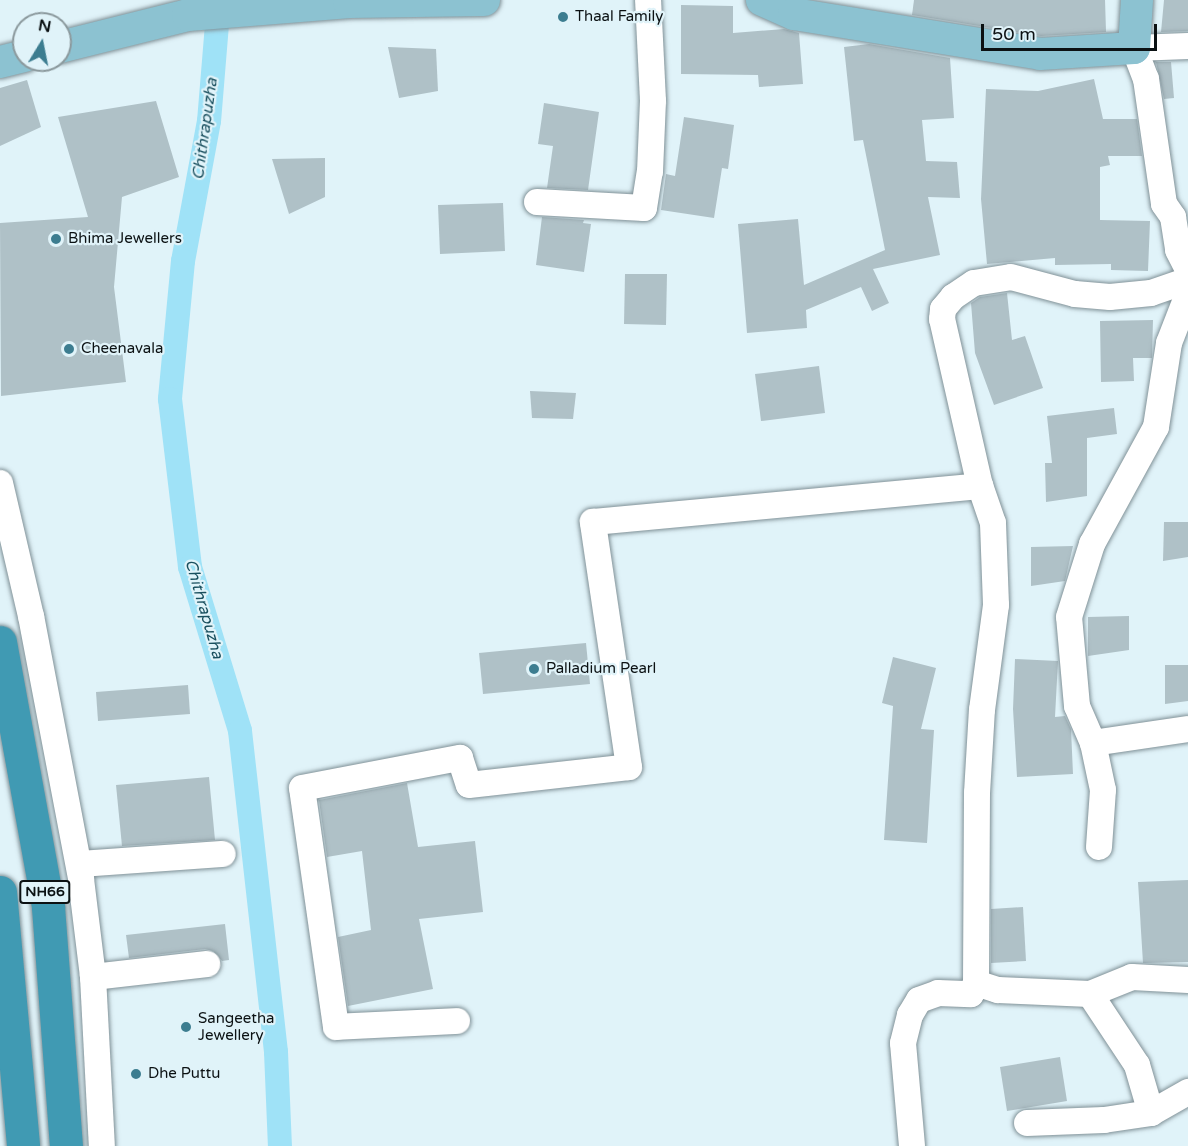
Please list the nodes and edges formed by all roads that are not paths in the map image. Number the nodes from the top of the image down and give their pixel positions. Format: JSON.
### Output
{"nodes":[{"id":1,"x":484,"y":0,"type":"edge"},
{"id":2,"x":648,"y":0,"type":"edge"},
{"id":3,"x":762,"y":0,"type":"edge"},
{"id":4,"x":1137,"y":0,"type":"edge"},
{"id":5,"x":402,"y":1,"type":"edge"},
{"id":6,"x":72,"y":44,"type":"edge"},
{"id":7,"x":1188,"y":46,"type":"edge"},
{"id":8,"x":1134,"y":48,"type":"junction"},
{"id":9,"x":537,"y":201,"type":"dead end"},
{"id":10,"x":1188,"y":270,"type":"edge"},
{"id":11,"x":1188,"y":280,"type":"edge"},
{"id":12,"x":1188,"y":294,"type":"edge"},
{"id":13,"x":0,"y":483,"type":"edge"},
{"id":14,"x":980,"y":486,"type":"junction"},
{"id":15,"x":0,"y":642,"type":"edge"},
{"id":16,"x":1188,"y":729,"type":"edge"},
{"id":17,"x":1093,"y":743,"type":"junction"},
{"id":18,"x":1099,"y":848,"type":"dead end"},
{"id":19,"x":223,"y":854,"type":"dead end"},
{"id":20,"x":79,"y":864,"type":"junction"},
{"id":21,"x":0,"y":892,"type":"edge"},
{"id":22,"x":207,"y":964,"type":"dead end"},
{"id":23,"x":93,"y":977,"type":"junction"},
{"id":24,"x":1188,"y":980,"type":"edge"},
{"id":25,"x":976,"y":983,"type":"junction"},
{"id":26,"x":1090,"y":994,"type":"junction"},
{"id":27,"x":457,"y":1021,"type":"dead end"},
{"id":28,"x":1188,"y":1092,"type":"edge"},
{"id":29,"x":1151,"y":1113,"type":"junction"},
{"id":30,"x":1027,"y":1123,"type":"dead end"},
{"id":31,"x":23,"y":1146,"type":"edge"},
{"id":32,"x":66,"y":1146,"type":"edge"},
{"id":33,"x":102,"y":1146,"type":"edge"},
{"id":34,"x":912,"y":1146,"type":"edge"}],
"edges":[{"from":1,"to":5,"type":"main road"},
{"from":2,"to":9,"type":"street"},
{"from":3,"to":8,"type":"main road"},
{"from":4,"to":8,"type":"main road"},
{"from":5,"to":6,"type":"main road"},
{"from":7,"to":8,"type":"street"},
{"from":8,"to":10,"type":"street"},
{"from":11,"to":14,"type":"street"},
{"from":12,"to":17,"type":"street"},
{"from":13,"to":20,"type":"street"},
{"from":14,"to":25,"type":"street"},
{"from":14,"to":27,"type":"street"},
{"from":15,"to":32,"type":"highway","number":"NH66"},
{"from":16,"to":17,"type":"street"},
{"from":17,"to":18,"type":"street"},
{"from":19,"to":20,"type":"street"},
{"from":20,"to":23,"type":"street"},
{"from":21,"to":31,"type":"highway","number":"NH66"},
{"from":22,"to":23,"type":"street"},
{"from":23,"to":33,"type":"street"},
{"from":24,"to":26,"type":"street"},
{"from":25,"to":26,"type":"street"},
{"from":25,"to":34,"type":"street"},
{"from":26,"to":29,"type":"street"},
{"from":28,"to":29,"type":"street"},
{"from":29,"to":30,"type":"street"}]}
